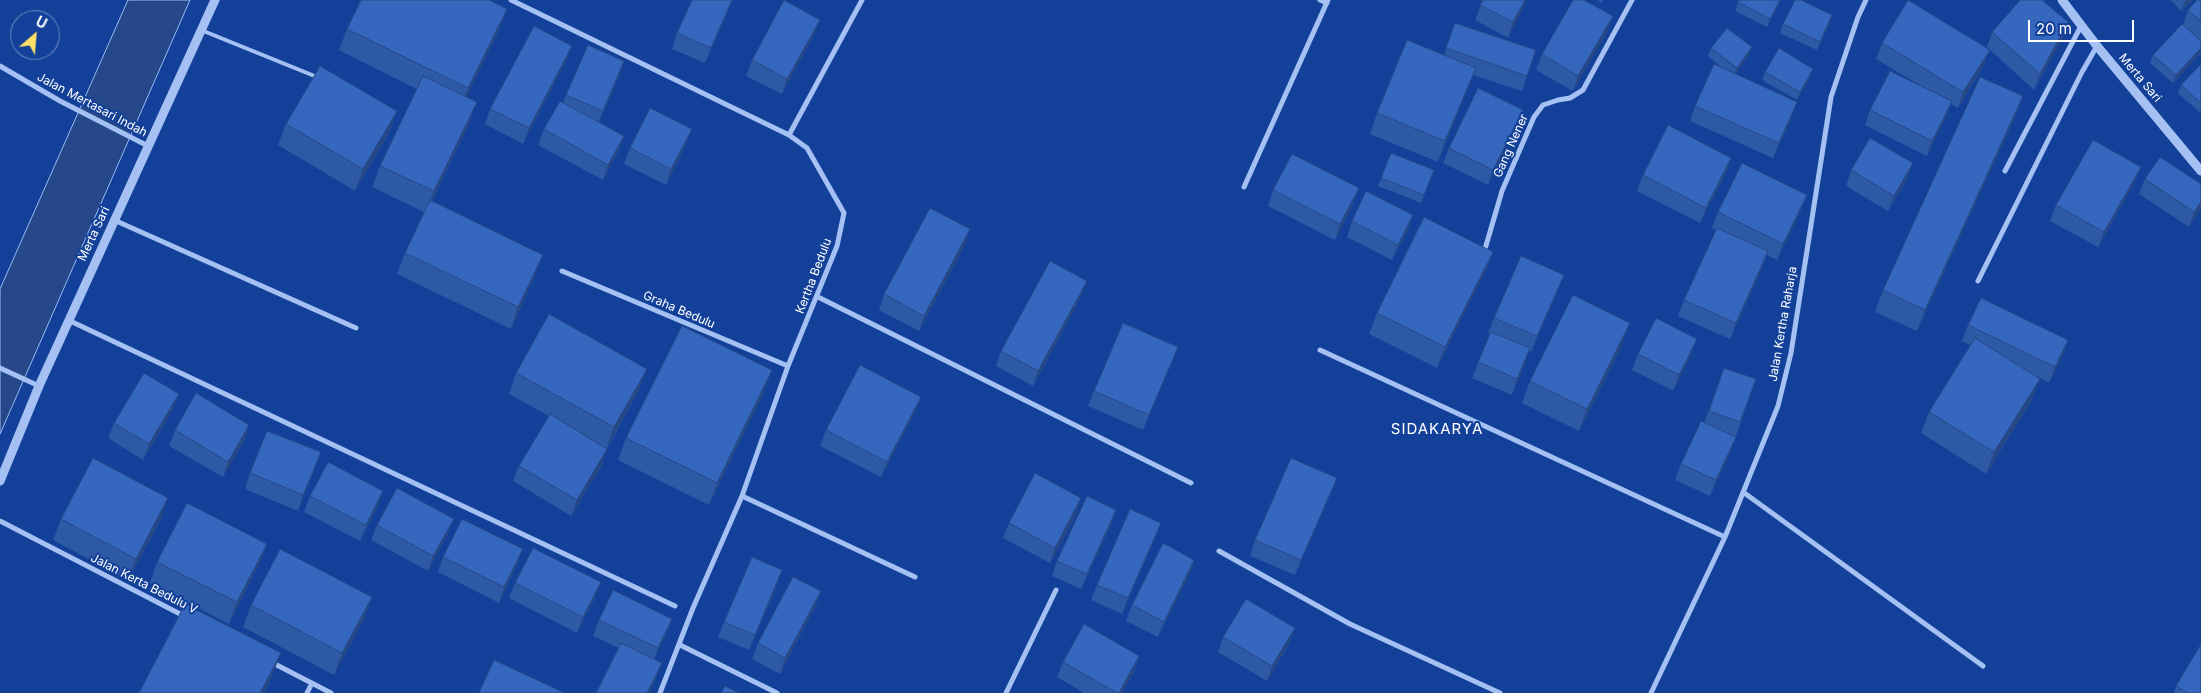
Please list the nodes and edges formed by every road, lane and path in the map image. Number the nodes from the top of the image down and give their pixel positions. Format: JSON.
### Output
{"nodes":[{"id":1,"x":215,"y":0,"type":"edge"},
{"id":2,"x":511,"y":0,"type":"edge"},
{"id":3,"x":862,"y":0,"type":"edge"},
{"id":4,"x":1320,"y":0,"type":"edge"},
{"id":5,"x":1632,"y":0,"type":"edge"},
{"id":6,"x":1866,"y":0,"type":"edge"},
{"id":7,"x":2062,"y":0,"type":"edge"},
{"id":8,"x":1328,"y":2,"type":"edge"},
{"id":9,"x":2082,"y":26,"type":"junction"},
{"id":10,"x":201,"y":30,"type":"junction"},
{"id":11,"x":2097,"y":46,"type":"junction"},
{"id":12,"x":0,"y":66,"type":"edge"},
{"id":13,"x":323,"y":79,"type":"edge"},
{"id":14,"x":789,"y":135,"type":"junction"},
{"id":15,"x":148,"y":146,"type":"junction"},
{"id":16,"x":2005,"y":171,"type":"dead end"},
{"id":17,"x":2201,"y":171,"type":"edge"},
{"id":18,"x":1244,"y":187,"type":"dead end"},
{"id":19,"x":114,"y":220,"type":"junction"},
{"id":20,"x":1485,"y":250,"type":"edge"},
{"id":21,"x":562,"y":271,"type":"dead end"},
{"id":22,"x":1978,"y":281,"type":"dead end"},
{"id":23,"x":818,"y":297,"type":"junction"},
{"id":24,"x":68,"y":320,"type":"junction"},
{"id":25,"x":356,"y":328,"type":"dead end"},
{"id":26,"x":1320,"y":350,"type":"dead end"},
{"id":27,"x":788,"y":366,"type":"junction"},
{"id":28,"x":0,"y":368,"type":"edge"},
{"id":29,"x":39,"y":386,"type":"junction"},
{"id":30,"x":0,"y":481,"type":"edge"},
{"id":31,"x":1191,"y":483,"type":"dead end"},
{"id":32,"x":1743,"y":492,"type":"junction"},
{"id":33,"x":742,"y":496,"type":"junction"},
{"id":34,"x":0,"y":521,"type":"edge"},
{"id":35,"x":1725,"y":537,"type":"junction"},
{"id":36,"x":1219,"y":551,"type":"dead end"},
{"id":37,"x":915,"y":577,"type":"dead end"},
{"id":38,"x":1056,"y":590,"type":"dead end"},
{"id":39,"x":675,"y":606,"type":"dead end"},
{"id":40,"x":191,"y":620,"type":"edge"},
{"id":41,"x":680,"y":645,"type":"junction"},
{"id":42,"x":269,"y":661,"type":"edge"},
{"id":43,"x":1983,"y":666,"type":"dead end"},
{"id":44,"x":312,"y":683,"type":"junction"},
{"id":45,"x":307,"y":693,"type":"edge"},
{"id":46,"x":332,"y":693,"type":"edge"},
{"id":47,"x":660,"y":693,"type":"edge"},
{"id":48,"x":777,"y":693,"type":"edge"},
{"id":49,"x":1006,"y":693,"type":"edge"},
{"id":50,"x":1500,"y":693,"type":"edge"},
{"id":51,"x":1651,"y":693,"type":"edge"}],
"edges":[{"from":1,"to":10,"type":"street","name":"Merta Sari"},
{"from":2,"to":14,"type":"street","name":"Kertha Bedulu"},
{"from":3,"to":14,"type":"street"},
{"from":4,"to":8,"type":"street"},
{"from":5,"to":20,"type":"street","name":"Gang Nener"},
{"from":6,"to":32,"type":"street","name":"Jalan Kertha Raharja"},
{"from":7,"to":9,"type":"street","name":"Merta Sari"},
{"from":8,"to":18,"type":"street"},
{"from":9,"to":11,"type":"street","name":"Merta Sari"},
{"from":9,"to":16,"type":"street"},
{"from":10,"to":13,"type":"lane"},
{"from":10,"to":15,"type":"street","name":"Merta Sari"},
{"from":11,"to":17,"type":"street","name":"Merta Sari"},
{"from":11,"to":22,"type":"street"},
{"from":12,"to":15,"type":"street","name":"Jalan Mertasari Indah"},
{"from":14,"to":23,"type":"street","name":"Kertha Bedulu"},
{"from":15,"to":19,"type":"street","name":"Merta Sari"},
{"from":19,"to":24,"type":"street","name":"Merta Sari"},
{"from":19,"to":25,"type":"street"},
{"from":21,"to":27,"type":"street","name":"Graha Bedulu"},
{"from":23,"to":27,"type":"street","name":"Kertha Bedulu"},
{"from":23,"to":31,"type":"street"},
{"from":24,"to":29,"type":"street","name":"Merta Sari"},
{"from":24,"to":39,"type":"street"},
{"from":26,"to":35,"type":"street"},
{"from":27,"to":33,"type":"street","name":"Kertha Bedulu"},
{"from":28,"to":29,"type":"street"},
{"from":29,"to":30,"type":"street","name":"Merta Sari"},
{"from":32,"to":35,"type":"street","name":"Jalan Kertha Raharja"},
{"from":32,"to":43,"type":"street"},
{"from":33,"to":37,"type":"street"},
{"from":33,"to":41,"type":"street","name":"Kertha Bedulu"},
{"from":34,"to":40,"type":"street","name":"Jalan Kerta Bedulu V"},
{"from":35,"to":51,"type":"street","name":"Jalan Kertha Raharja"},
{"from":36,"to":50,"type":"street"},
{"from":38,"to":49,"type":"street"},
{"from":41,"to":47,"type":"street","name":"Kertha Bedulu"},
{"from":41,"to":48,"type":"street"},
{"from":42,"to":44,"type":"street"},
{"from":44,"to":45,"type":"street"},
{"from":44,"to":46,"type":"street"}]}
